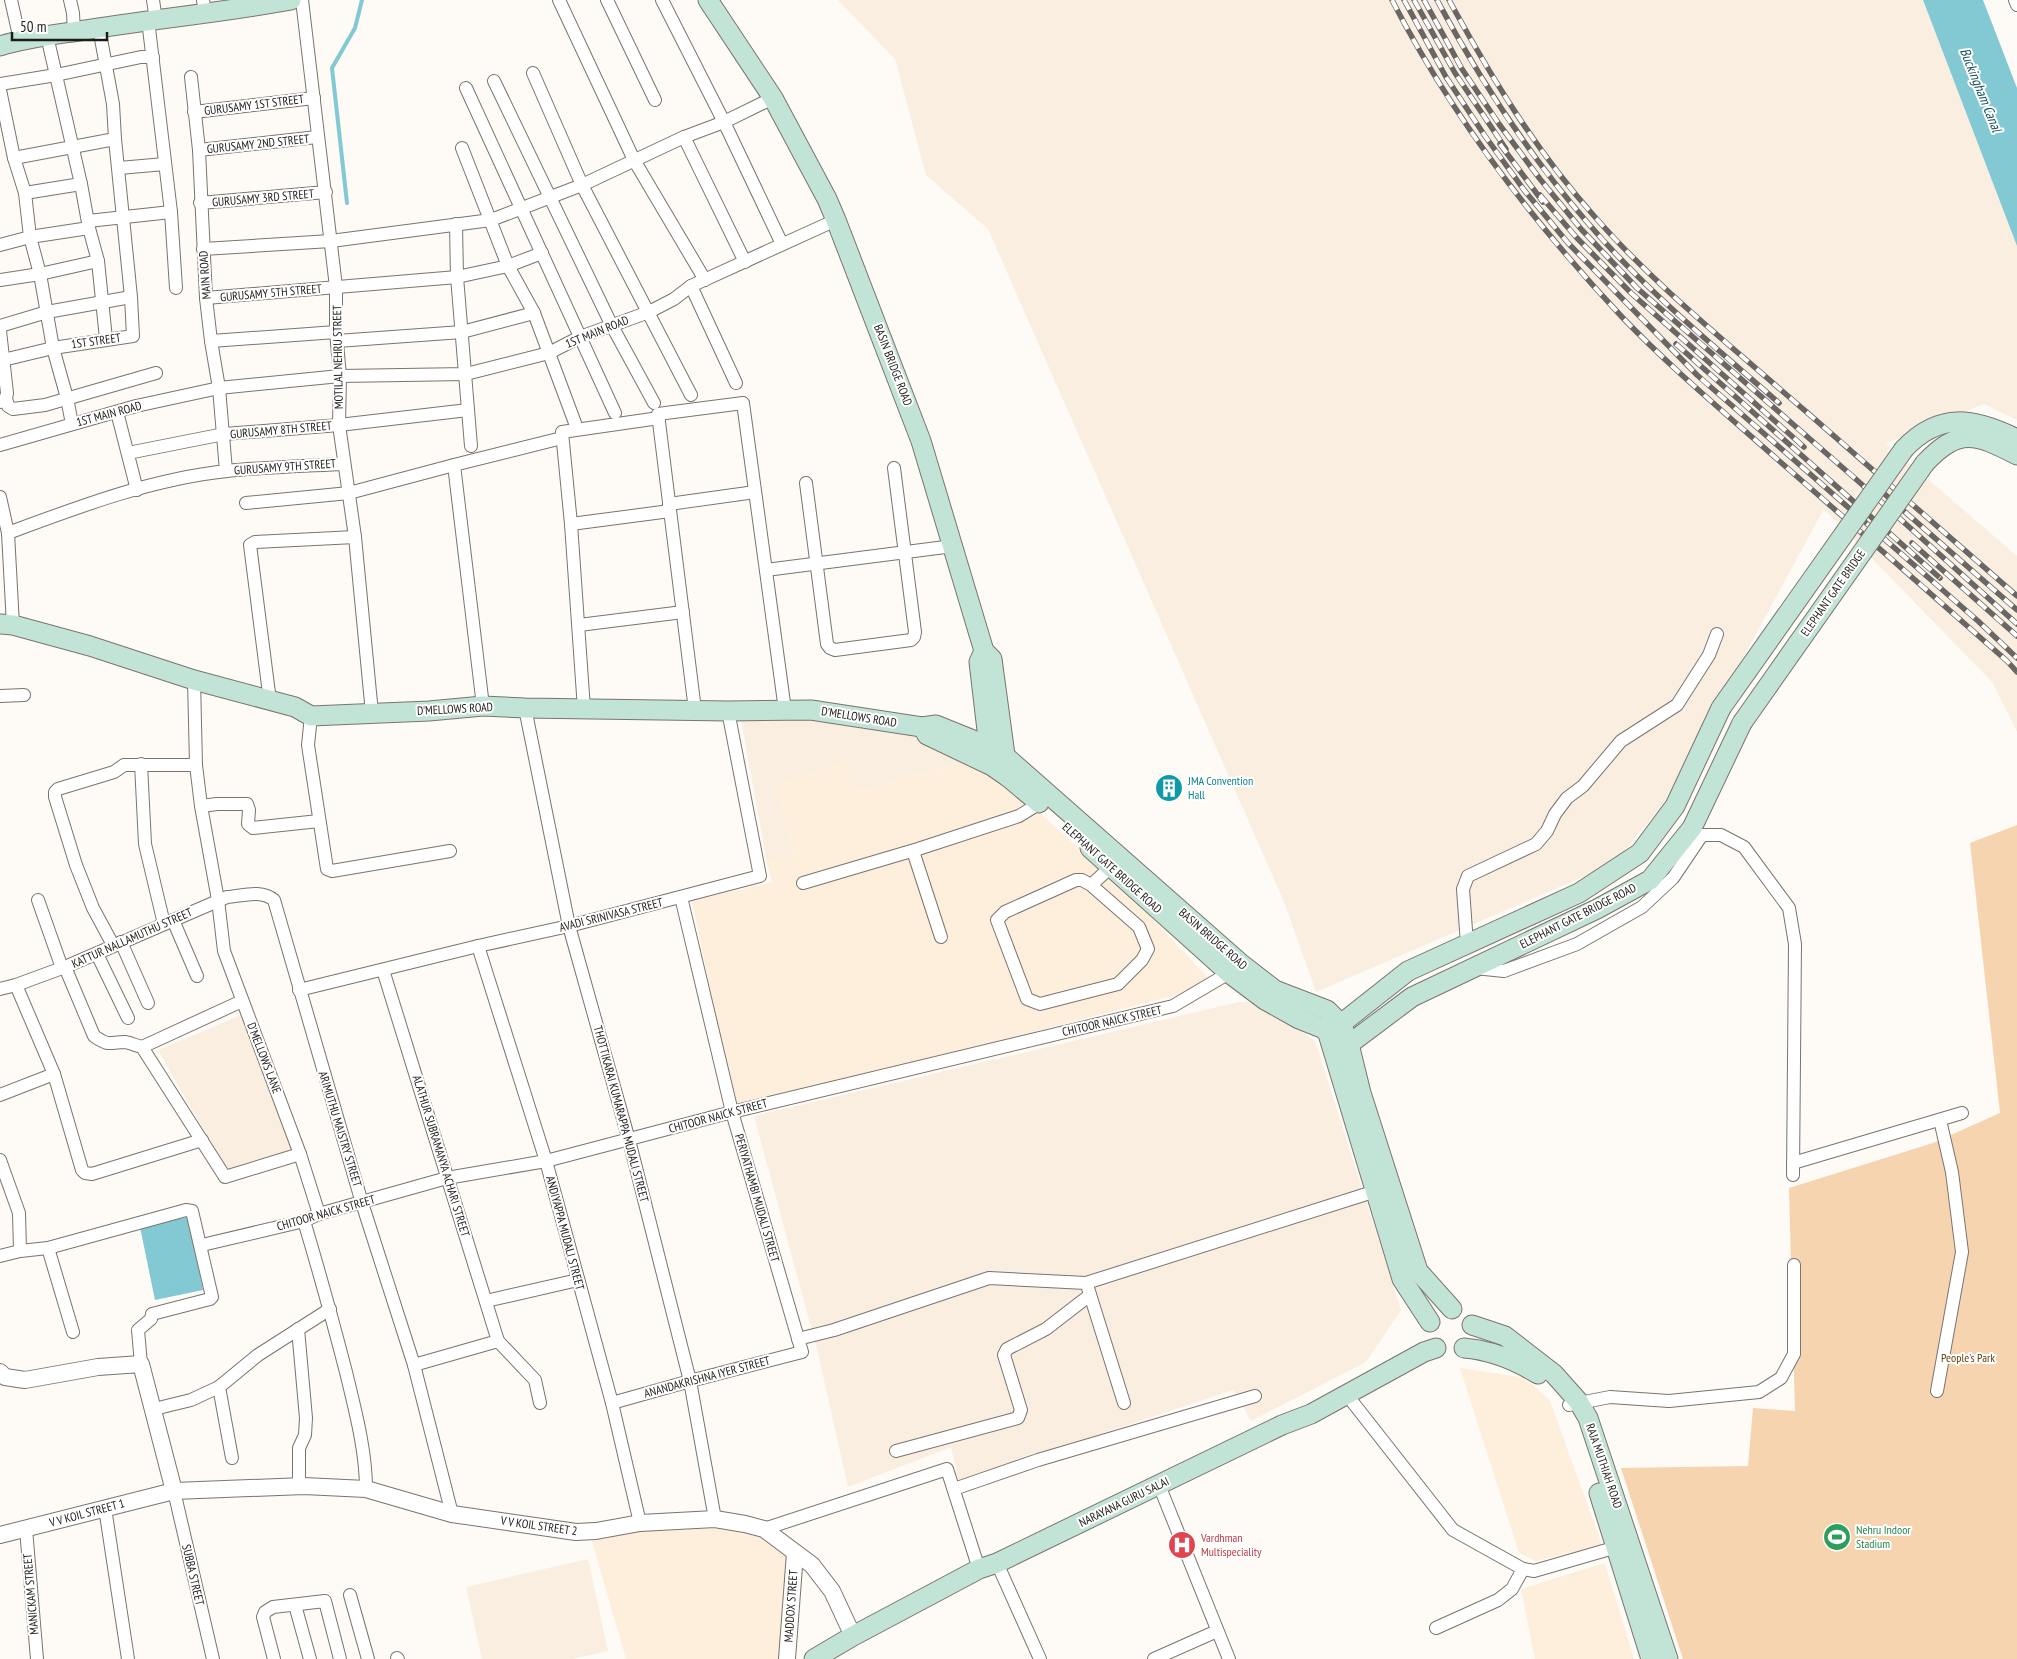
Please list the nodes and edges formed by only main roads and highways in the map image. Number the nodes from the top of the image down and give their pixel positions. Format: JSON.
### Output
{"nodes":[{"id":1,"x":291,"y":0,"type":"edge"},
{"id":2,"x":708,"y":0,"type":"edge"},
{"id":3,"x":246,"y":4,"type":"edge"},
{"id":4,"x":204,"y":7,"type":"edge"},
{"id":5,"x":0,"y":46,"type":"edge"},
{"id":6,"x":2017,"y":439,"type":"edge"},
{"id":7,"x":2017,"y":455,"type":"edge"},
{"id":8,"x":7,"y":624,"type":"edge"},
{"id":9,"x":984,"y":651,"type":"junction"},
{"id":10,"x":1721,"y":708,"type":"joint"},
{"id":11,"x":1742,"y":723,"type":"joint"},
{"id":12,"x":922,"y":726,"type":"junction"},
{"id":13,"x":988,"y":746,"type":"junction"},
{"id":14,"x":998,"y":761,"type":"junction"},
{"id":15,"x":1008,"y":777,"type":"joint"},
{"id":16,"x":1045,"y":799,"type":"junction"},
{"id":17,"x":1335,"y":1029,"type":"junction"},
{"id":18,"x":1345,"y":1051,"type":"junction"},
{"id":19,"x":1452,"y":1309,"type":"junction"},
{"id":20,"x":1430,"y":1322,"type":"junction"},
{"id":21,"x":1472,"y":1325,"type":"junction"},
{"id":22,"x":1436,"y":1348,"type":"junction"},
{"id":23,"x":1464,"y":1348,"type":"junction"},
{"id":24,"x":1573,"y":1403,"type":"junction"},
{"id":25,"x":814,"y":1659,"type":"edge"},
{"id":26,"x":1651,"y":1659,"type":"edge"},
{"id":27,"x":1668,"y":1659,"type":"edge"}],
"edges":[{"from":1,"to":3,"type":"main road"},
{"from":2,"to":9,"type":"main road","name":"BASIN BRIDGE ROAD"},
{"from":3,"to":4,"type":"main road"},
{"from":4,"to":5,"type":"main road"},
{"from":6,"to":10,"type":"main road","name":"ELEPHANT GATE BRIDGE","bridge":true},
{"from":7,"to":11,"type":"main road","name":"ELEPHANT GATE BRIDGE","bridge":true},
{"from":8,"to":12,"type":"main road","name":"D'MELLOWS ROAD"},
{"from":9,"to":13,"type":"main road"},
{"from":9,"to":14,"type":"main road","name":"BASIN BRIDGE ROAD"},
{"from":10,"to":17,"type":"main road","name":"ELEPHANT GATE BRIDGE ROAD"},
{"from":11,"to":18,"type":"main road","name":"ELEPHANT GATE BRIDGE ROAD"},
{"from":12,"to":13,"type":"main road","name":"D'MELLOWS ROAD"},
{"from":12,"to":14,"type":"main road"},
{"from":13,"to":14,"type":"main road","name":"BASIN BRIDGE ROAD"},
{"from":14,"to":15,"type":"main road","name":"BASIN BRIDGE ROAD"},
{"from":14,"to":16,"type":"main road","name":"BASIN BRIDGE ROAD"},
{"from":15,"to":16,"type":"main road","name":"ELEPHANT GATE BRIDGE ROAD"},
{"from":16,"to":17,"type":"main road","name":"ELEPHANT GATE BRIDGE ROAD"},
{"from":16,"to":17,"type":"main road","name":"BASIN BRIDGE ROAD"},
{"from":17,"to":18,"type":"main road"},
{"from":18,"to":19,"type":"main road"},
{"from":18,"to":20,"type":"main road"},
{"from":19,"to":20,"type":"main road"},
{"from":19,"to":21,"type":"main road"},
{"from":20,"to":22,"type":"main road"},
{"from":21,"to":23,"type":"main road"},
{"from":21,"to":24,"type":"main road","name":"RAJA MUTHIAH ROAD"},
{"from":22,"to":23,"type":"main road"},
{"from":22,"to":25,"type":"main road","name":"NARAYANA GURU SALAI"},
{"from":23,"to":24,"type":"main road","name":"RAJA MUTHIAH ROAD"},
{"from":24,"to":26,"type":"main road","name":"RAJA MUTHIAH ROAD"},
{"from":24,"to":27,"type":"main road","name":"RAJA MUTHIAH ROAD"}]}
